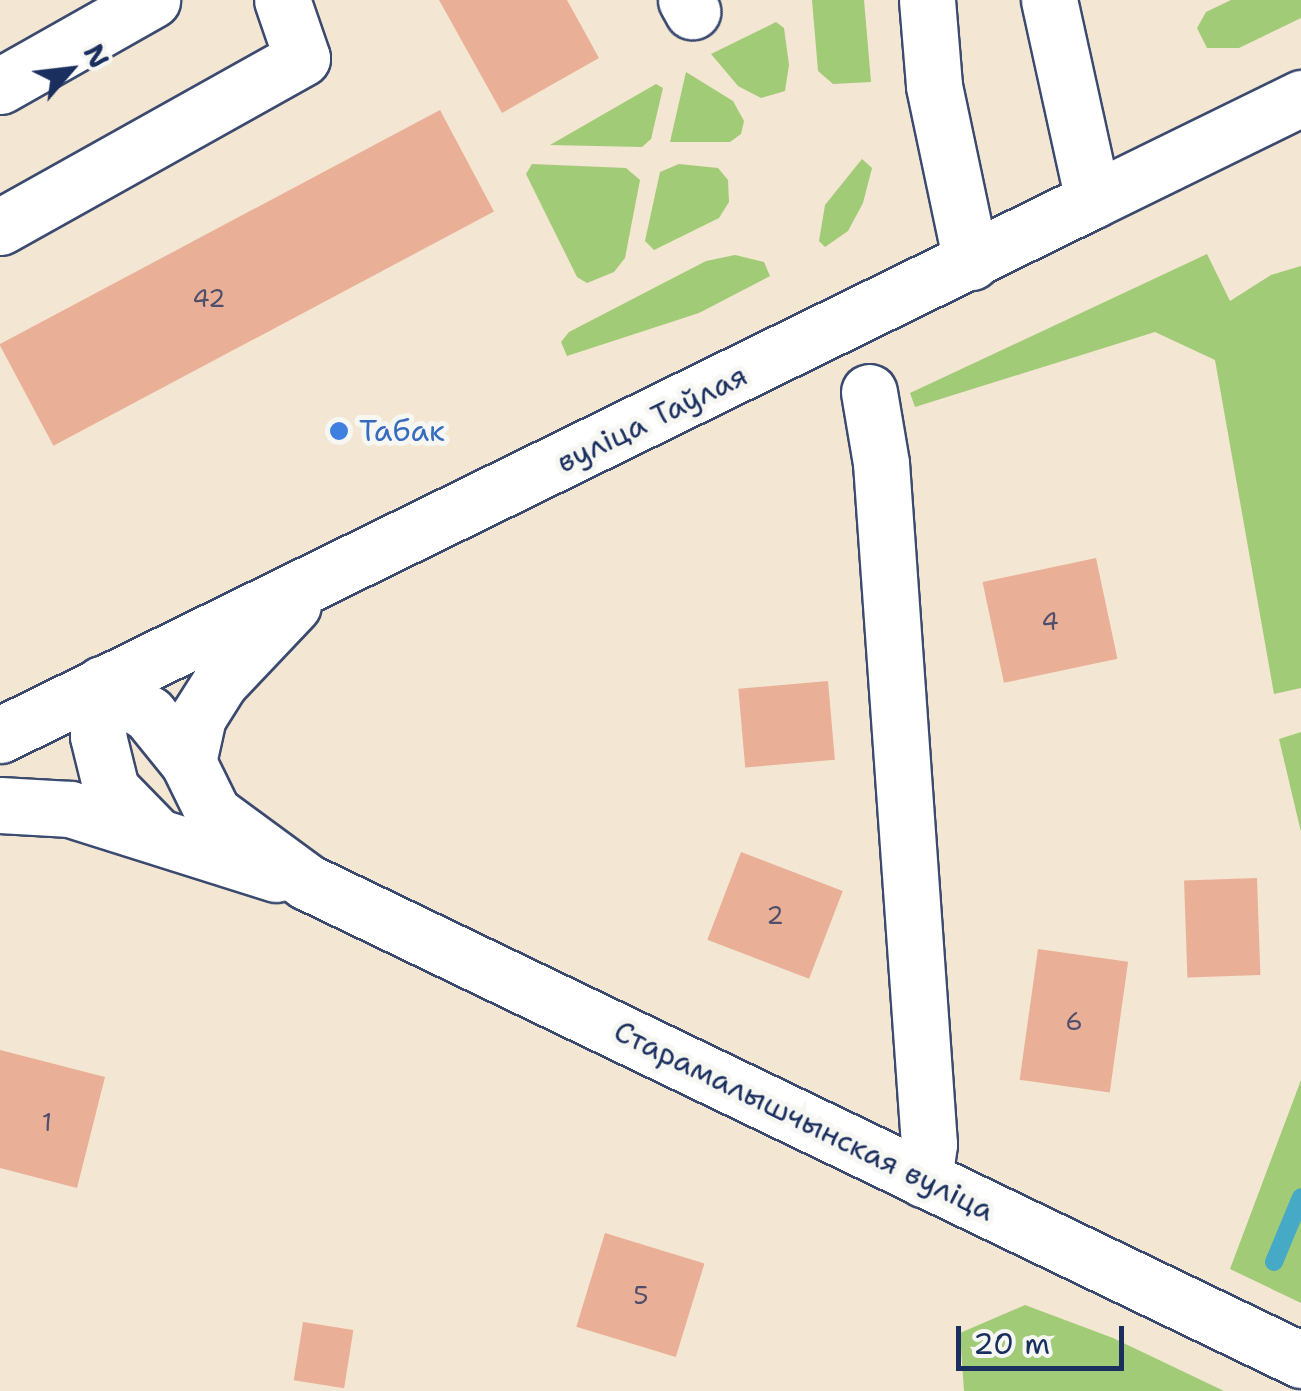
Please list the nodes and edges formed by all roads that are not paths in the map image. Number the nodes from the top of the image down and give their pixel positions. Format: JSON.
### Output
{"nodes":[{"id":1,"x":152,"y":0,"type":"edge"},
{"id":2,"x":282,"y":0,"type":"edge"},
{"id":3,"x":928,"y":0,"type":"edge"},
{"id":4,"x":1049,"y":0,"type":"edge"},
{"id":5,"x":0,"y":86,"type":"edge"},
{"id":6,"x":1301,"y":98,"type":"edge"},
{"id":7,"x":1092,"y":200,"type":"junction"},
{"id":8,"x":0,"y":228,"type":"edge"},
{"id":9,"x":971,"y":262,"type":"junction"},
{"id":10,"x":869,"y":392,"type":"dead end"},
{"id":11,"x":316,"y":581,"type":"junction"},
{"id":12,"x":102,"y":684,"type":"junction"},
{"id":13,"x":0,"y":734,"type":"edge"},
{"id":14,"x":188,"y":762,"type":"junction"},
{"id":15,"x":0,"y":805,"type":"edge"},
{"id":16,"x":152,"y":831,"type":"junction"},
{"id":17,"x":307,"y":882,"type":"junction"},
{"id":18,"x":924,"y":1180,"type":"junction"},
{"id":19,"x":1301,"y":1360,"type":"edge"}],
"edges":[{"from":1,"to":5,"type":"main road"},
{"from":2,"to":8,"type":"main road"},
{"from":3,"to":9,"type":"main road"},
{"from":4,"to":7,"type":"main road"},
{"from":6,"to":7,"type":"main road","name":"вуліца Таўлая"},
{"from":7,"to":9,"type":"main road","name":"вуліца Таўлая"},
{"from":9,"to":11,"type":"main road","name":"вуліца Таўлая"},
{"from":10,"to":18,"type":"main road"},
{"from":11,"to":12,"type":"main road","name":"вуліца Таўлая"},
{"from":11,"to":14,"type":"main road"},
{"from":12,"to":13,"type":"main road","name":"вуліца Таўлая"},
{"from":12,"to":14,"type":"main road"},
{"from":12,"to":16,"type":"main road"},
{"from":14,"to":17,"type":"main road"},
{"from":15,"to":16,"type":"main road"},
{"from":16,"to":17,"type":"main road"},
{"from":17,"to":18,"type":"main road","name":"Старамалышчынская вуліца"},
{"from":18,"to":19,"type":"main road","name":"Старамалышчынская вуліца"}]}
